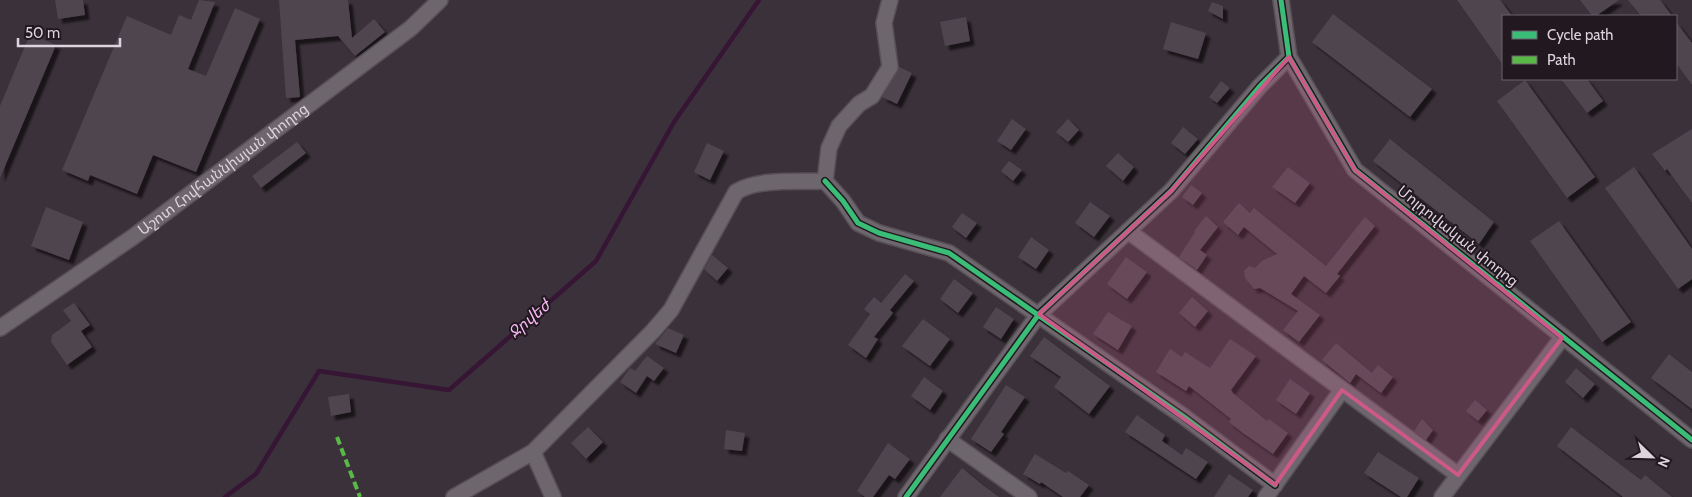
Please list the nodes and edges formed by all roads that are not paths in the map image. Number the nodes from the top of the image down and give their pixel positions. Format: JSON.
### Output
{"nodes":[{"id":1,"x":440,"y":0,"type":"edge"},
{"id":2,"x":890,"y":0,"type":"edge"},
{"id":3,"x":1281,"y":0,"type":"edge"},
{"id":4,"x":1289,"y":57,"type":"junction"},
{"id":5,"x":825,"y":181,"type":"junction"},
{"id":6,"x":1128,"y":231,"type":"junction"},
{"id":7,"x":1039,"y":314,"type":"junction"},
{"id":8,"x":0,"y":328,"type":"edge"},
{"id":9,"x":1562,"y":338,"type":"junction"},
{"id":10,"x":1342,"y":390,"type":"junction"},
{"id":11,"x":947,"y":438,"type":"junction"},
{"id":12,"x":1692,"y":440,"type":"edge"},
{"id":13,"x":533,"y":452,"type":"junction"},
{"id":14,"x":1458,"y":475,"type":"junction"},
{"id":15,"x":1270,"y":491,"type":"edge"},
{"id":16,"x":454,"y":497,"type":"edge"},
{"id":17,"x":552,"y":497,"type":"edge"},
{"id":18,"x":906,"y":497,"type":"edge"},
{"id":19,"x":1029,"y":497,"type":"edge"},
{"id":20,"x":1442,"y":497,"type":"edge"}],
"edges":[{"from":1,"to":8,"type":"street","name":"Աշոտ Հովհաննիսյան փողոց"},
{"from":2,"to":5,"type":"street"},
{"from":3,"to":4,"type":"street","name":"Մոլդովական փողոց"},
{"from":4,"to":6,"type":"street"},
{"from":4,"to":9,"type":"street","name":"Մոլդովական փողոց"},
{"from":5,"to":7,"type":"street"},
{"from":5,"to":13,"type":"street"},
{"from":6,"to":7,"type":"street"},
{"from":6,"to":10,"type":"street"},
{"from":7,"to":11,"type":"street"},
{"from":7,"to":15,"type":"street"},
{"from":9,"to":12,"type":"street","name":"Մոլդովական փողոց"},
{"from":9,"to":14,"type":"street"},
{"from":10,"to":14,"type":"street"},
{"from":10,"to":15,"type":"street"},
{"from":11,"to":18,"type":"street"},
{"from":11,"to":19,"type":"street"},
{"from":13,"to":16,"type":"street"},
{"from":13,"to":17,"type":"street"},
{"from":14,"to":20,"type":"street"}]}
